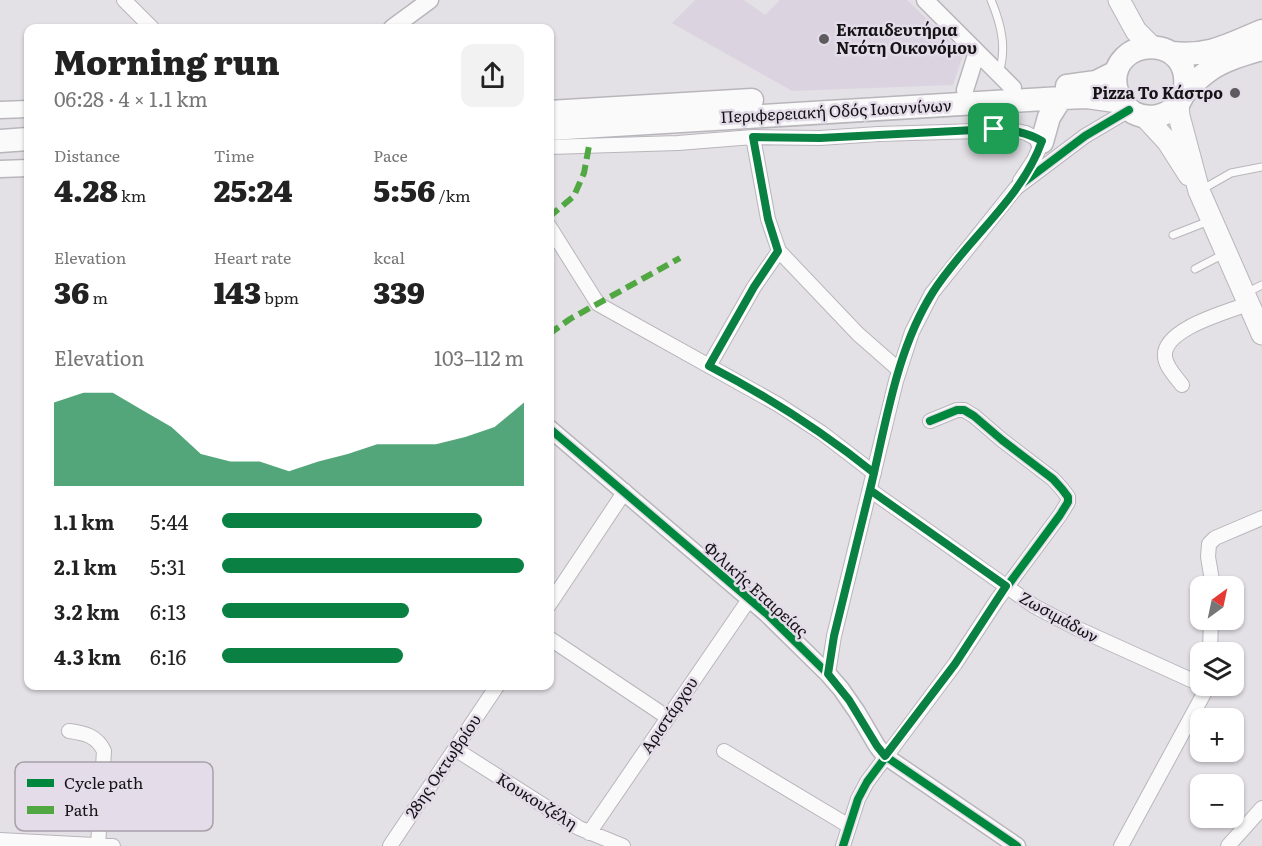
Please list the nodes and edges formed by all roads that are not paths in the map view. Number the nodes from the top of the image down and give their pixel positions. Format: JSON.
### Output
{"nodes":[{"id":1,"x":123,"y":0,"type":"edge"},
{"id":2,"x":430,"y":0,"type":"edge"},
{"id":3,"x":925,"y":0,"type":"edge"},
{"id":4,"x":991,"y":0,"type":"edge"},
{"id":5,"x":1121,"y":5,"type":"edge"},
{"id":6,"x":148,"y":24,"type":"edge"},
{"id":7,"x":397,"y":24,"type":"edge"},
{"id":8,"x":1262,"y":31,"type":"edge"},
{"id":9,"x":1262,"y":49,"type":"edge"},
{"id":10,"x":1162,"y":50,"type":"junction"},
{"id":11,"x":976,"y":52,"type":"junction"},
{"id":12,"x":1120,"y":65,"type":"junction"},
{"id":13,"x":1006,"y":80,"type":"junction"},
{"id":14,"x":964,"y":90,"type":"junction"},
{"id":15,"x":1061,"y":98,"type":"junction"},
{"id":16,"x":1181,"y":99,"type":"junction"},
{"id":17,"x":24,"y":109,"type":"edge"},
{"id":18,"x":1132,"y":109,"type":"junction"},
{"id":19,"x":0,"y":110,"type":"edge"},
{"id":20,"x":554,"y":112,"type":"edge"},
{"id":21,"x":554,"y":129,"type":"edge"},
{"id":22,"x":753,"y":137,"type":"junction"},
{"id":23,"x":24,"y":140,"type":"edge"},
{"id":24,"x":0,"y":141,"type":"edge"},
{"id":25,"x":1042,"y":141,"type":"junction"},
{"id":26,"x":554,"y":147,"type":"edge"},
{"id":27,"x":1262,"y":167,"type":"edge"},
{"id":28,"x":24,"y":168,"type":"edge"},
{"id":29,"x":0,"y":169,"type":"edge"},
{"id":30,"x":1016,"y":188,"type":"junction"},
{"id":31,"x":1199,"y":191,"type":"junction"},
{"id":32,"x":1211,"y":220,"type":"junction"},
{"id":33,"x":554,"y":234,"type":"edge"},
{"id":34,"x":1173,"y":235,"type":"dead end"},
{"id":35,"x":778,"y":251,"type":"junction"},
{"id":36,"x":1226,"y":254,"type":"junction"},
{"id":37,"x":1195,"y":269,"type":"dead end"},
{"id":38,"x":1251,"y":294,"type":"edge"},
{"id":39,"x":1262,"y":334,"type":"edge"},
{"id":40,"x":709,"y":366,"type":"junction"},
{"id":41,"x":899,"y":370,"type":"junction"},
{"id":42,"x":1182,"y":385,"type":"dead end"},
{"id":43,"x":930,"y":421,"type":"dead end"},
{"id":44,"x":554,"y":432,"type":"edge"},
{"id":45,"x":874,"y":473,"type":"junction"},
{"id":46,"x":870,"y":490,"type":"junction"},
{"id":47,"x":625,"y":491,"type":"junction"},
{"id":48,"x":1262,"y":518,"type":"edge"},
{"id":49,"x":1211,"y":576,"type":"edge"},
{"id":50,"x":1006,"y":586,"type":"junction"},
{"id":51,"x":554,"y":595,"type":"edge"},
{"id":52,"x":750,"y":598,"type":"junction"},
{"id":53,"x":554,"y":641,"type":"edge"},
{"id":54,"x":828,"y":674,"type":"junction"},
{"id":55,"x":1190,"y":679,"type":"edge"},
{"id":56,"x":494,"y":690,"type":"edge"},
{"id":57,"x":1200,"y":696,"type":"edge"},
{"id":58,"x":667,"y":717,"type":"junction"},
{"id":59,"x":69,"y":731,"type":"dead end"},
{"id":60,"x":455,"y":749,"type":"junction"},
{"id":61,"x":724,"y":751,"type":"dead end"},
{"id":62,"x":885,"y":756,"type":"junction"},
{"id":63,"x":103,"y":762,"type":"edge"},
{"id":64,"x":1262,"y":808,"type":"edge"},
{"id":65,"x":849,"y":826,"type":"junction"},
{"id":66,"x":589,"y":833,"type":"junction"},
{"id":67,"x":0,"y":840,"type":"edge"},
{"id":68,"x":1009,"y":843,"type":"edge"},
{"id":69,"x":98,"y":845,"type":"edge"},
{"id":70,"x":113,"y":846,"type":"edge"},
{"id":71,"x":390,"y":846,"type":"edge"},
{"id":72,"x":623,"y":846,"type":"edge"},
{"id":73,"x":843,"y":846,"type":"edge"},
{"id":74,"x":1121,"y":846,"type":"edge"},
{"id":75,"x":1228,"y":846,"type":"edge"}],
"edges":[{"from":1,"to":6,"type":"street"},
{"from":2,"to":7,"type":"street"},
{"from":3,"to":11,"type":"street"},
{"from":4,"to":13,"type":"lane"},
{"from":5,"to":10,"type":"main road"},
{"from":5,"to":12,"type":"main road"},
{"from":8,"to":10,"type":"highway","name":"Περιφερειακή Οδός Ιωαννίνων"},
{"from":9,"to":16,"type":"highway","name":"Περιφερειακή Οδός Ιωαννίνων"},
{"from":10,"to":12,"type":"highway","name":"Περιφερειακή Οδός Ιωαννίνων"},
{"from":10,"to":16,"type":"highway"},
{"from":11,"to":13,"type":"street"},
{"from":11,"to":14,"type":"street"},
{"from":12,"to":13,"type":"highway","name":"Περιφερειακή Οδός Ιωαννίνων"},
{"from":12,"to":18,"type":"highway"},
{"from":13,"to":14,"type":"highway","name":"Περιφερειακή Οδός Ιωαννίνων"},
{"from":14,"to":20,"type":"highway","name":"Περιφερειακή Οδός Ιωαννίνων"},
{"from":15,"to":18,"type":"highway","name":"Περιφερειακή Οδός Ιωαννίνων"},
{"from":15,"to":21,"type":"highway","name":"Περιφερειακή Οδός Ιωαννίνων"},
{"from":15,"to":25,"type":"highway"},
{"from":16,"to":18,"type":"highway","name":"Περιφερειακή Οδός Ιωαννίνων"},
{"from":16,"to":31,"type":"main road"},
{"from":17,"to":19,"type":"street"},
{"from":18,"to":30,"type":"street"},
{"from":18,"to":31,"type":"main road"},
{"from":22,"to":25,"type":"street"},
{"from":22,"to":26,"type":"street"},
{"from":22,"to":35,"type":"street"},
{"from":23,"to":24,"type":"highway"},
{"from":25,"to":30,"type":"street"},
{"from":27,"to":31,"type":"lane"},
{"from":28,"to":29,"type":"street"},
{"from":30,"to":41,"type":"street"},
{"from":31,"to":32,"type":"main road"},
{"from":32,"to":34,"type":"lane"},
{"from":32,"to":36,"type":"main road"},
{"from":33,"to":40,"type":"street"},
{"from":35,"to":40,"type":"street"},
{"from":35,"to":41,"type":"street"},
{"from":36,"to":37,"type":"lane"},
{"from":36,"to":38,"type":"main road"},
{"from":38,"to":39,"type":"main road"},
{"from":38,"to":42,"type":"street"},
{"from":40,"to":45,"type":"street"},
{"from":41,"to":45,"type":"street"},
{"from":43,"to":50,"type":"street"},
{"from":44,"to":47,"type":"street","name":"Φιλικής Εταιρείας"},
{"from":45,"to":46,"type":"street"},
{"from":46,"to":50,"type":"street","name":"Ζωσιμάδων"},
{"from":46,"to":54,"type":"street"},
{"from":47,"to":51,"type":"street"},
{"from":47,"to":52,"type":"street","name":"Φιλικής Εταιρείας"},
{"from":48,"to":49,"type":"street"},
{"from":50,"to":55,"type":"street","name":"Ζωσιμάδων"},
{"from":50,"to":62,"type":"street"},
{"from":52,"to":54,"type":"street","name":"Φιλικής Εταιρείας"},
{"from":52,"to":58,"type":"street","name":"Αριστάρχου"},
{"from":53,"to":58,"type":"street"},
{"from":54,"to":62,"type":"street","name":"Φιλικής Εταιρείας"},
{"from":56,"to":60,"type":"street","name":"28ης Οκτωβρίου"},
{"from":57,"to":74,"type":"street"},
{"from":58,"to":66,"type":"street","name":"Αριστάρχου"},
{"from":59,"to":63,"type":"street"},
{"from":60,"to":66,"type":"street","name":"Κουκουζέλη"},
{"from":60,"to":71,"type":"street","name":"28ης Οκτωβρίου"},
{"from":61,"to":65,"type":"street"},
{"from":62,"to":65,"type":"street"},
{"from":62,"to":68,"type":"street","name":"Φιλικής Εταιρείας"},
{"from":64,"to":75,"type":"street"},
{"from":65,"to":73,"type":"street"},
{"from":66,"to":72,"type":"street","name":"Κουκουζέλη"},
{"from":67,"to":69,"type":"street"},
{"from":69,"to":70,"type":"street"}]}
